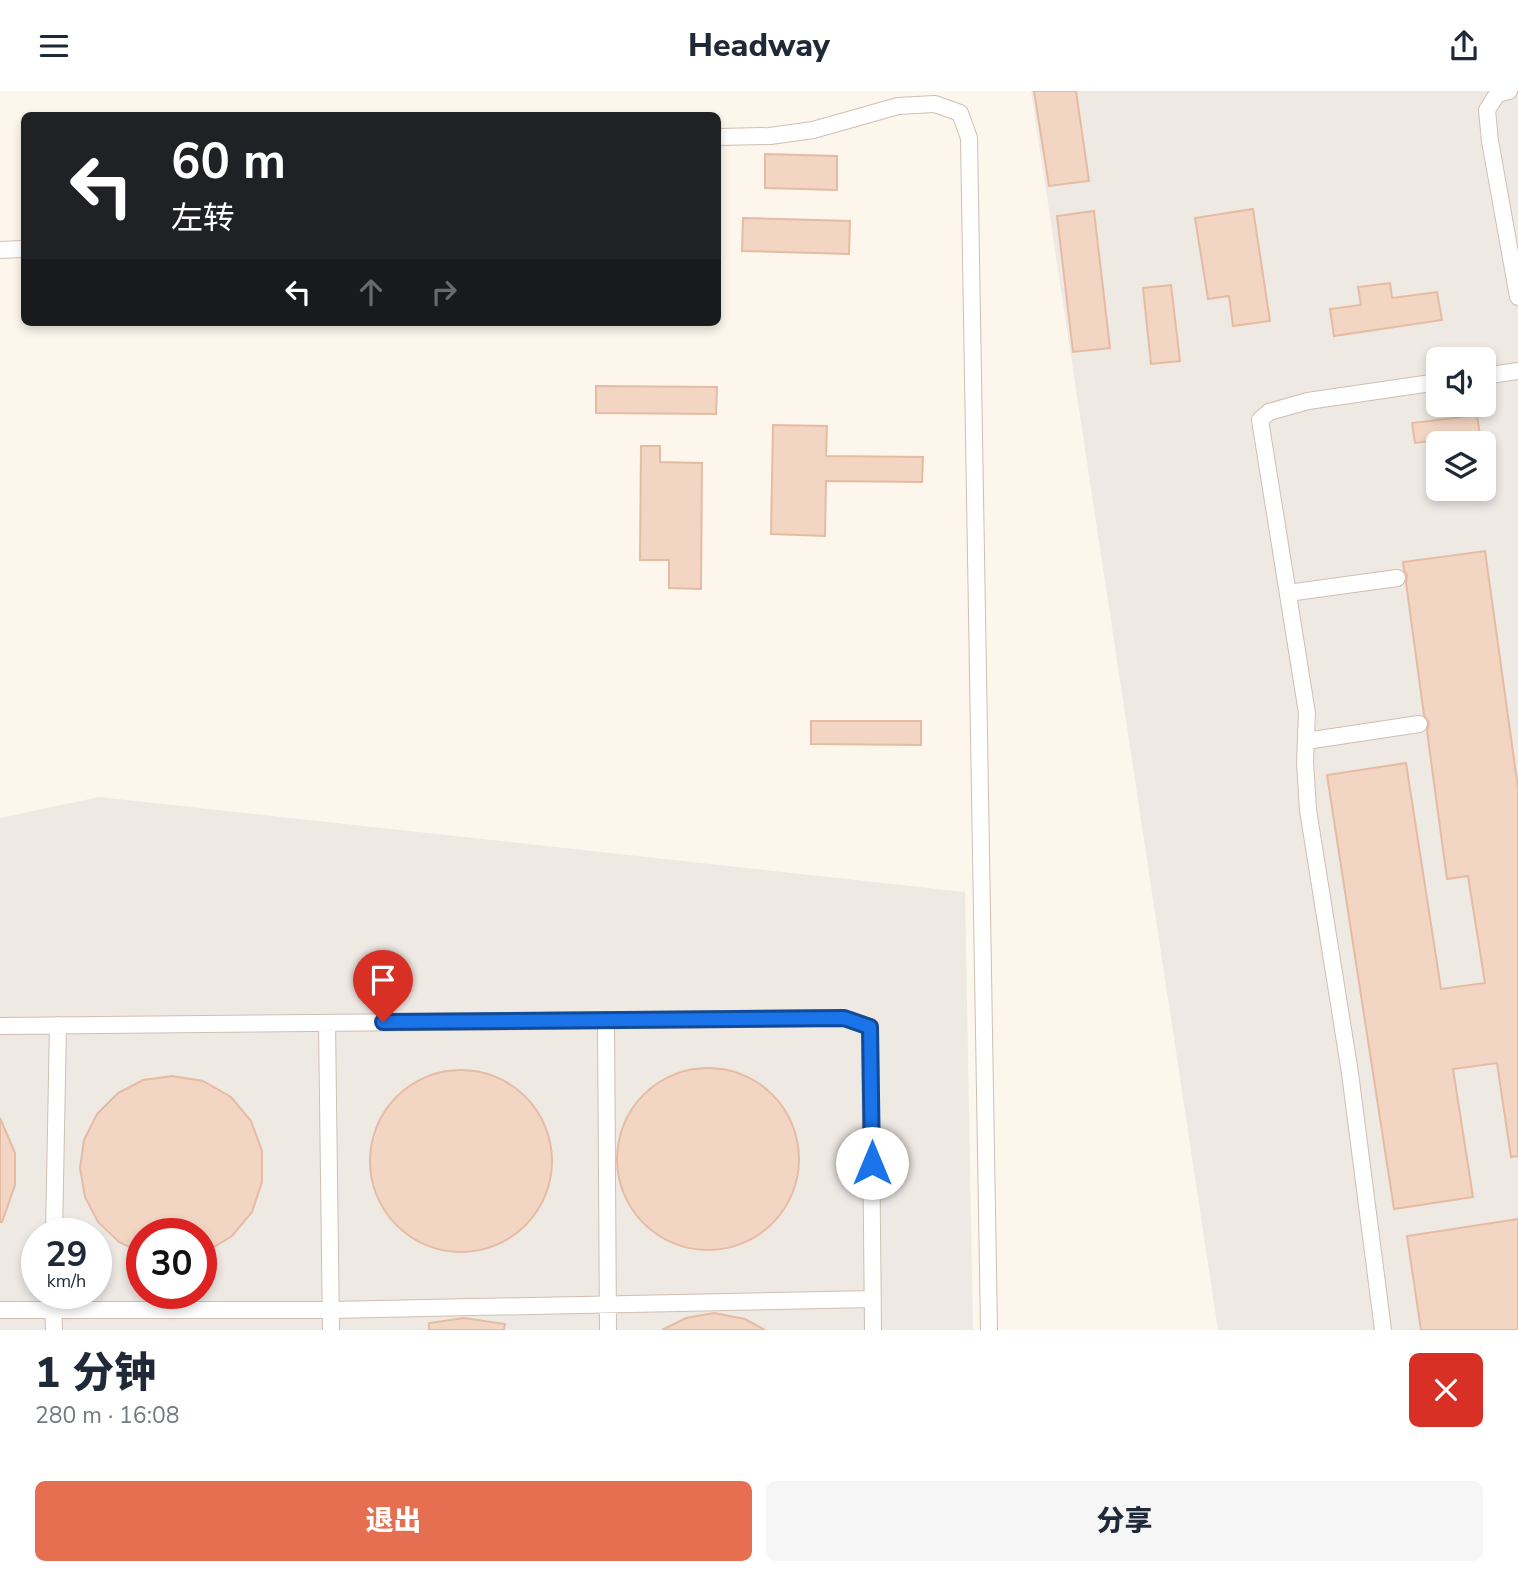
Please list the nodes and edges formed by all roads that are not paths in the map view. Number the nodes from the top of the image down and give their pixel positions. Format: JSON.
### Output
{"nodes":[{"id":1,"x":1509,"y":91,"type":"edge"},
{"id":2,"x":721,"y":137,"type":"edge"},
{"id":3,"x":21,"y":249,"type":"edge"},
{"id":4,"x":0,"y":250,"type":"edge"},
{"id":5,"x":1518,"y":297,"type":"edge"},
{"id":6,"x":1518,"y":371,"type":"edge"},
{"id":7,"x":1496,"y":374,"type":"edge"},
{"id":8,"x":1426,"y":384,"type":"edge"},
{"id":9,"x":1397,"y":578,"type":"dead end"},
{"id":10,"x":1288,"y":593,"type":"junction"},
{"id":11,"x":1419,"y":724,"type":"dead end"},
{"id":12,"x":1306,"y":741,"type":"junction"},
{"id":13,"x":606,"y":1020,"type":"junction"},
{"id":14,"x":327,"y":1023,"type":"junction"},
{"id":15,"x":58,"y":1025,"type":"junction"},
{"id":16,"x":0,"y":1026,"type":"edge"},
{"id":17,"x":54,"y":1218,"type":"edge"},
{"id":18,"x":873,"y":1299,"type":"junction"},
{"id":19,"x":607,"y":1304,"type":"junction"},
{"id":20,"x":0,"y":1310,"type":"edge"},
{"id":21,"x":53,"y":1310,"type":"junction"},
{"id":22,"x":330,"y":1310,"type":"junction"},
{"id":23,"x":54,"y":1330,"type":"edge"},
{"id":24,"x":331,"y":1330,"type":"edge"},
{"id":25,"x":608,"y":1330,"type":"edge"},
{"id":26,"x":873,"y":1330,"type":"edge"},
{"id":27,"x":989,"y":1330,"type":"edge"},
{"id":28,"x":1383,"y":1330,"type":"edge"}],
"edges":[{"from":1,"to":5,"type":"street"},
{"from":2,"to":27,"type":"street"},
{"from":3,"to":4,"type":"street"},
{"from":6,"to":7,"type":"street"},
{"from":8,"to":10,"type":"street"},
{"from":9,"to":10,"type":"street"},
{"from":10,"to":12,"type":"street"},
{"from":11,"to":12,"type":"street"},
{"from":12,"to":28,"type":"street"},
{"from":13,"to":14,"type":"street"},
{"from":13,"to":18,"type":"street"},
{"from":13,"to":19,"type":"street"},
{"from":14,"to":15,"type":"street"},
{"from":14,"to":22,"type":"street"},
{"from":15,"to":16,"type":"street"},
{"from":15,"to":17,"type":"street"},
{"from":18,"to":19,"type":"street"},
{"from":18,"to":26,"type":"street"},
{"from":19,"to":22,"type":"street"},
{"from":19,"to":25,"type":"street"},
{"from":20,"to":21,"type":"street"},
{"from":21,"to":22,"type":"street"},
{"from":21,"to":23,"type":"street"},
{"from":22,"to":24,"type":"street"}]}
